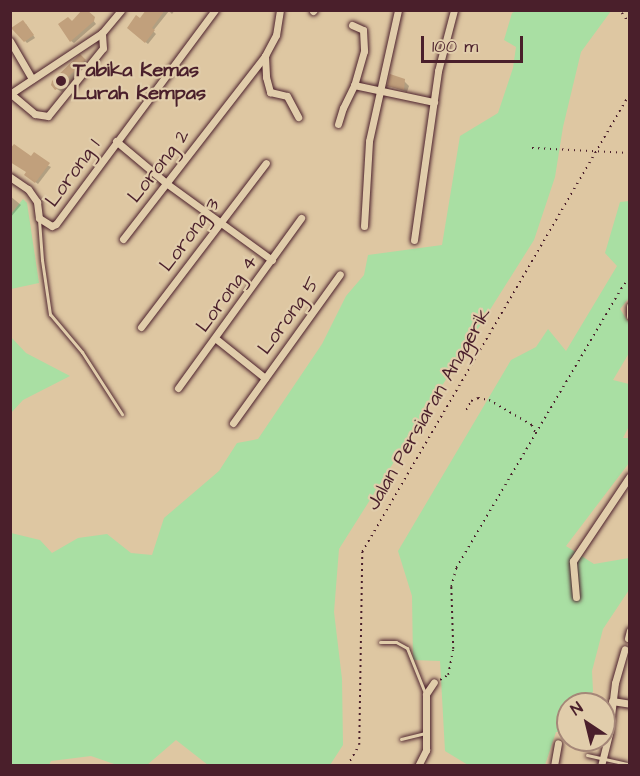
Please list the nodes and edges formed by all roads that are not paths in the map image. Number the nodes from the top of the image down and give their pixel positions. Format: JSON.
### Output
{"nodes":[{"id":1,"x":121,"y":10,"type":"edge"},
{"id":2,"x":215,"y":10,"type":"edge"},
{"id":3,"x":280,"y":10,"type":"edge"},
{"id":4,"x":398,"y":10,"type":"edge"},
{"id":5,"x":454,"y":10,"type":"edge"},
{"id":6,"x":352,"y":25,"type":"dead end"},
{"id":7,"x":102,"y":33,"type":"junction"},
{"id":8,"x":10,"y":41,"type":"edge"},
{"id":9,"x":265,"y":56,"type":"junction"},
{"id":10,"x":32,"y":79,"type":"junction"},
{"id":11,"x":354,"y":85,"type":"junction"},
{"id":12,"x":379,"y":90,"type":"junction"},
{"id":13,"x":434,"y":102,"type":"junction"},
{"id":14,"x":298,"y":117,"type":"dead end"},
{"id":15,"x":338,"y":124,"type":"dead end"},
{"id":16,"x":116,"y":141,"type":"junction"},
{"id":17,"x":266,"y":163,"type":"dead end"},
{"id":18,"x":10,"y":177,"type":"edge"},
{"id":19,"x":166,"y":183,"type":"junction"},
{"id":20,"x":39,"y":218,"type":"junction"},
{"id":21,"x":301,"y":218,"type":"dead end"},
{"id":22,"x":219,"y":224,"type":"junction"},
{"id":23,"x":363,"y":226,"type":"dead end"},
{"id":24,"x":123,"y":239,"type":"dead end"},
{"id":25,"x":414,"y":240,"type":"dead end"},
{"id":26,"x":272,"y":260,"type":"junction"},
{"id":27,"x":340,"y":274,"type":"dead end"},
{"id":28,"x":630,"y":306,"type":"edge"},
{"id":29,"x":630,"y":316,"type":"edge"},
{"id":30,"x":141,"y":327,"type":"dead end"},
{"id":31,"x":215,"y":338,"type":"junction"},
{"id":32,"x":265,"y":378,"type":"junction"},
{"id":33,"x":178,"y":388,"type":"dead end"},
{"id":34,"x":122,"y":414,"type":"dead end"},
{"id":35,"x":233,"y":423,"type":"dead end"},
{"id":36,"x":630,"y":476,"type":"edge"},
{"id":37,"x":576,"y":597,"type":"dead end"},
{"id":38,"x":380,"y":642,"type":"dead end"},
{"id":39,"x":625,"y":649,"type":"dead end"},
{"id":40,"x":435,"y":682,"type":"road end"},
{"id":41,"x":614,"y":692,"type":"edge"},
{"id":42,"x":426,"y":694,"type":"junction"},
{"id":43,"x":426,"y":732,"type":"junction"},
{"id":44,"x":401,"y":739,"type":"dead end"},
{"id":45,"x":587,"y":755,"type":"dead end"},
{"id":46,"x":602,"y":762,"type":"edge"},
{"id":47,"x":627,"y":764,"type":"dead end"},
{"id":48,"x":418,"y":765,"type":"edge"}],
"edges":[{"from":1,"to":7,"type":"street"},
{"from":2,"to":16,"type":"street","name":"Lorong 1"},
{"from":3,"to":9,"type":"street","name":"Lorong 2"},
{"from":4,"to":12,"type":"street"},
{"from":5,"to":13,"type":"street"},
{"from":6,"to":11,"type":"street"},
{"from":7,"to":10,"type":"street"},
{"from":7,"to":10,"type":"street"},
{"from":8,"to":10,"type":"street"},
{"from":9,"to":14,"type":"street"},
{"from":9,"to":19,"type":"street","name":"Lorong 2"},
{"from":11,"to":12,"type":"street"},
{"from":11,"to":15,"type":"street"},
{"from":12,"to":13,"type":"street"},
{"from":12,"to":23,"type":"street"},
{"from":13,"to":25,"type":"street"},
{"from":16,"to":19,"type":"street","name":"Lorong 1"},
{"from":16,"to":20,"type":"street","name":"Lorong 1"},
{"from":17,"to":22,"type":"street","name":"Lorong 3"},
{"from":18,"to":20,"type":"street"},
{"from":19,"to":22,"type":"street","name":"Lorong 1"},
{"from":19,"to":24,"type":"street","name":"Lorong 2"},
{"from":20,"to":34,"type":"lane"},
{"from":21,"to":26,"type":"street","name":"Lorong 4"},
{"from":22,"to":26,"type":"street","name":"Lorong 1"},
{"from":22,"to":30,"type":"street","name":"Lorong 3"},
{"from":26,"to":31,"type":"street","name":"Lorong 4"},
{"from":27,"to":32,"type":"street","name":"Lorong 5"},
{"from":28,"to":29,"type":"street"},
{"from":31,"to":32,"type":"street","name":"Lorong 5"},
{"from":31,"to":33,"type":"street","name":"Lorong 4"},
{"from":32,"to":35,"type":"street","name":"Lorong 5"},
{"from":36,"to":37,"type":"street"},
{"from":38,"to":42,"type":"lane"},
{"from":39,"to":41,"type":"street"},
{"from":40,"to":42,"type":"street"},
{"from":42,"to":43,"type":"street"},
{"from":43,"to":44,"type":"lane"},
{"from":43,"to":48,"type":"street"},
{"from":45,"to":46,"type":"lane"},
{"from":46,"to":47,"type":"lane"}]}
